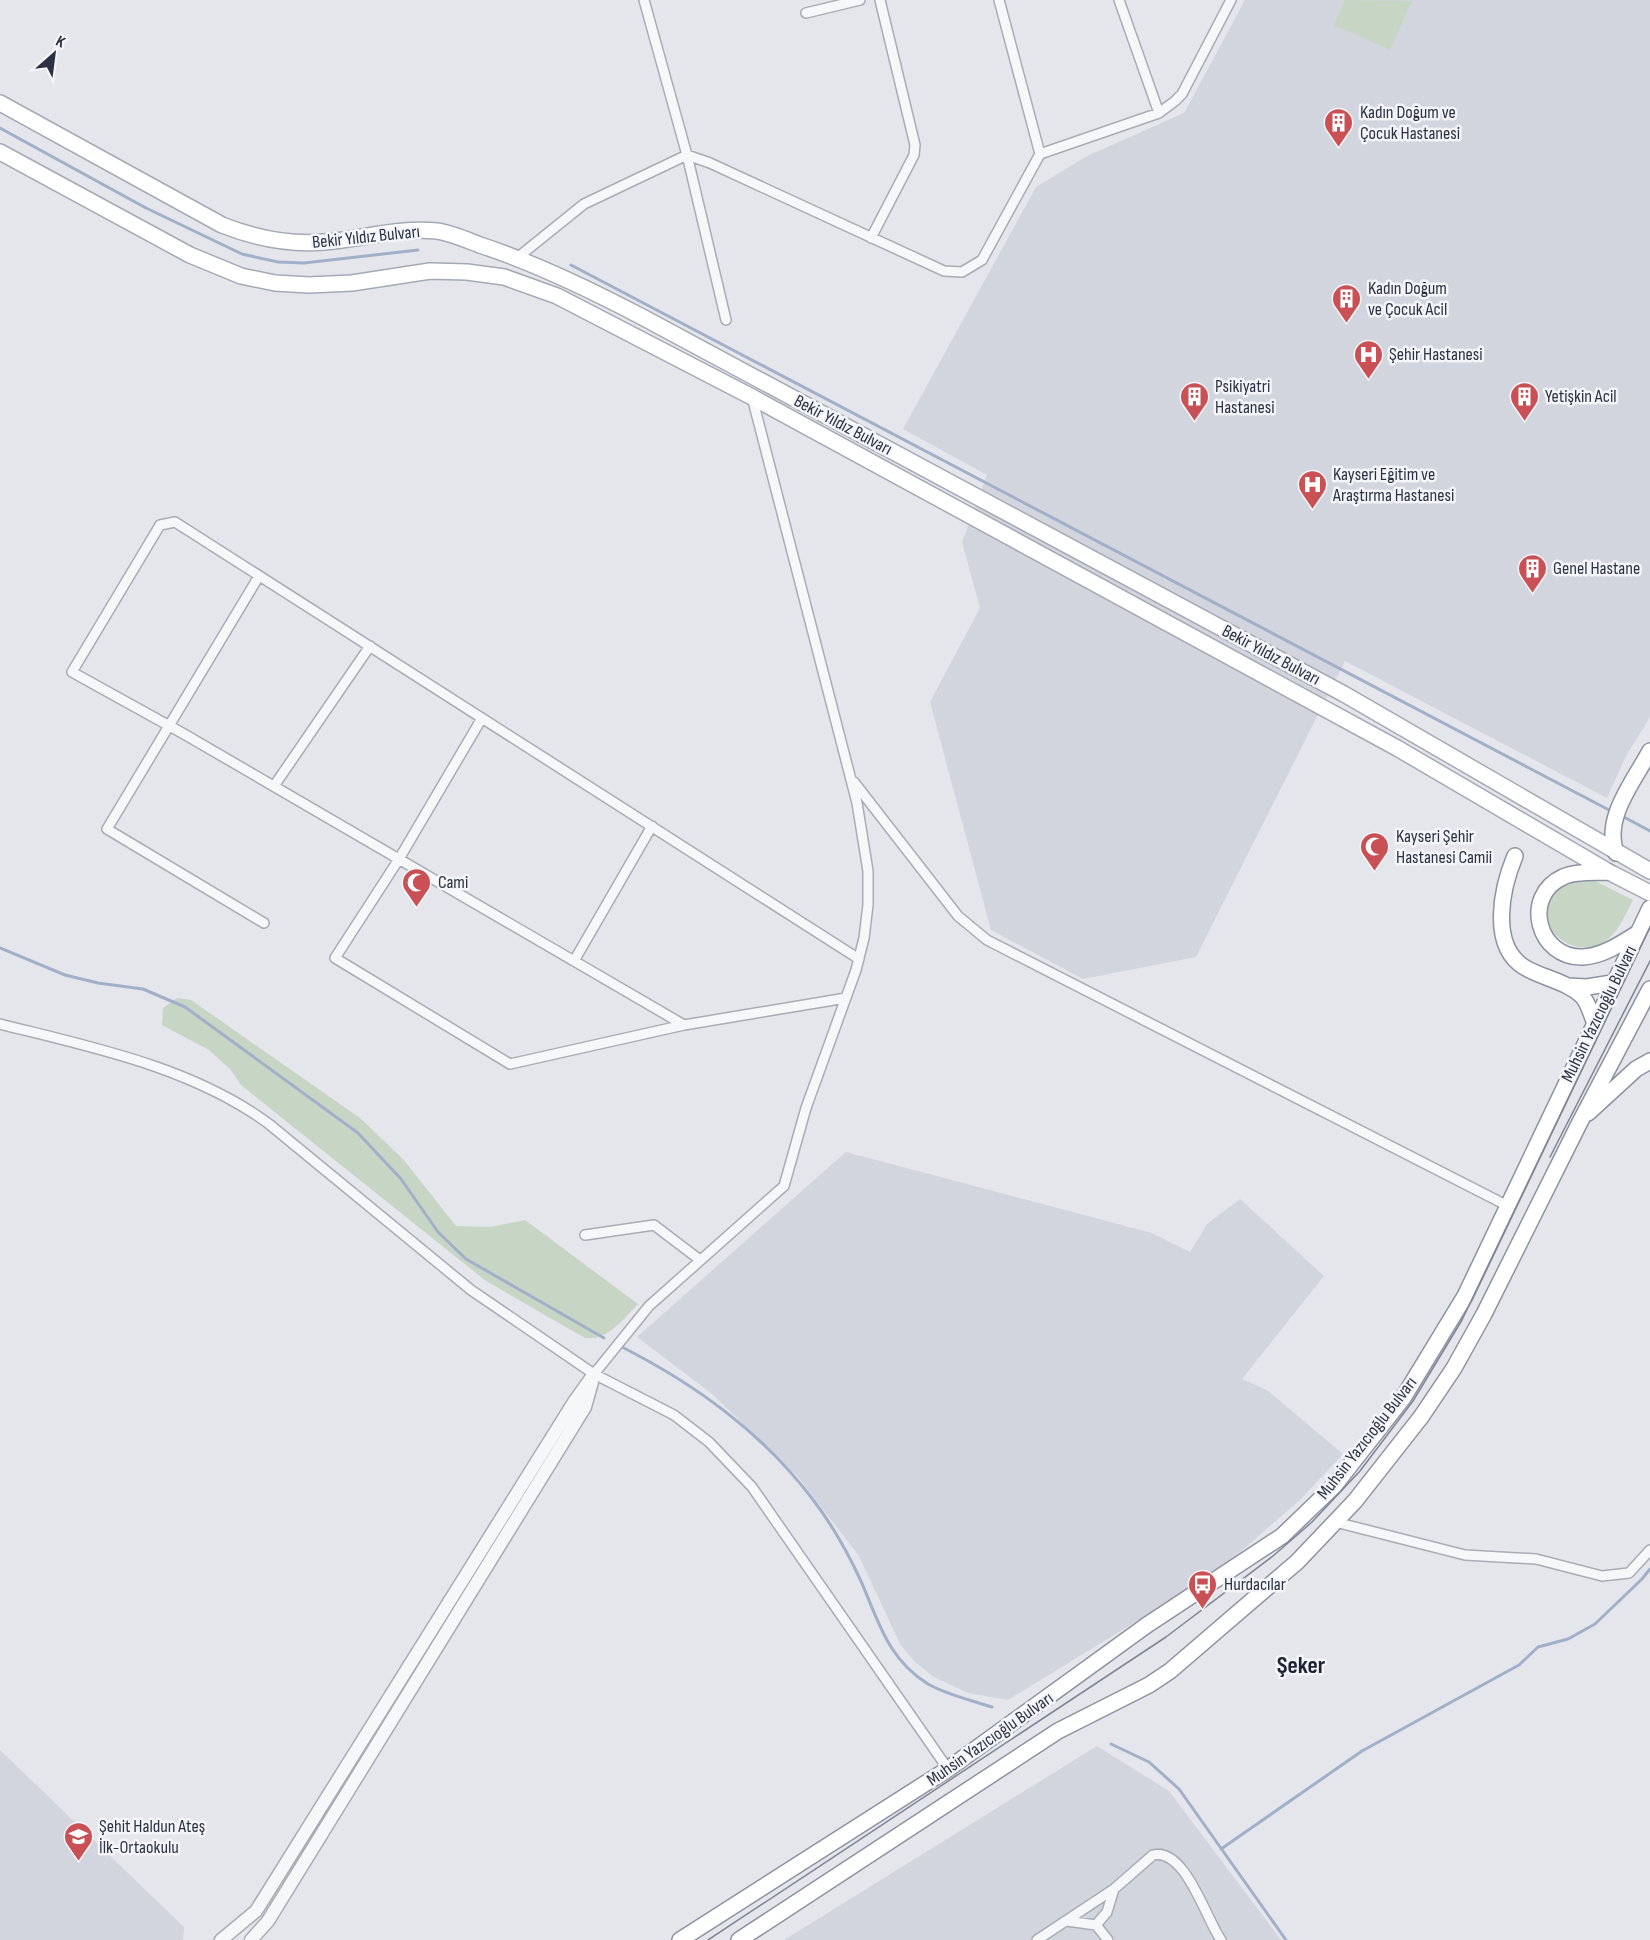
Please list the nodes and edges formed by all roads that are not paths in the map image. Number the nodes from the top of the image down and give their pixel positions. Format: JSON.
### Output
{"nodes":[{"id":1,"x":644,"y":0,"type":"edge"},
{"id":2,"x":860,"y":0,"type":"edge"},
{"id":3,"x":880,"y":0,"type":"edge"},
{"id":4,"x":999,"y":0,"type":"edge"},
{"id":5,"x":1119,"y":0,"type":"edge"},
{"id":6,"x":1231,"y":0,"type":"edge"},
{"id":7,"x":806,"y":13,"type":"dead end"},
{"id":8,"x":0,"y":104,"type":"edge"},
{"id":9,"x":1159,"y":113,"type":"junction"},
{"id":10,"x":0,"y":152,"type":"edge"},
{"id":11,"x":1040,"y":154,"type":"junction"},
{"id":12,"x":687,"y":155,"type":"junction"},
{"id":13,"x":872,"y":238,"type":"junction"},
{"id":14,"x":517,"y":258,"type":"junction"},
{"id":15,"x":726,"y":320,"type":"dead end"},
{"id":16,"x":752,"y":397,"type":"junction"},
{"id":17,"x":259,"y":576,"type":"junction"},
{"id":18,"x":370,"y":646,"type":"junction"},
{"id":19,"x":482,"y":718,"type":"junction"},
{"id":20,"x":168,"y":725,"type":"junction"},
{"id":21,"x":1650,"y":751,"type":"edge"},
{"id":22,"x":850,"y":777,"type":"junction"},
{"id":23,"x":274,"y":786,"type":"junction"},
{"id":24,"x":652,"y":826,"type":"junction"},
{"id":25,"x":1616,"y":853,"type":"junction"},
{"id":26,"x":1515,"y":856,"type":"dead end"},
{"id":27,"x":399,"y":859,"type":"junction"},
{"id":28,"x":1650,"y":871,"type":"edge"},
{"id":29,"x":1609,"y":872,"type":"junction"},
{"id":30,"x":1650,"y":893,"type":"edge"},
{"id":31,"x":1650,"y":908,"type":"edge"},
{"id":32,"x":264,"y":923,"type":"dead end"},
{"id":33,"x":1638,"y":933,"type":"junction"},
{"id":34,"x":859,"y":959,"type":"junction"},
{"id":35,"x":574,"y":961,"type":"junction"},
{"id":36,"x":1612,"y":983,"type":"junction"},
{"id":37,"x":1565,"y":986,"type":"junction"},
{"id":38,"x":1650,"y":989,"type":"edge"},
{"id":39,"x":846,"y":998,"type":"junction"},
{"id":40,"x":1594,"y":1021,"type":"junction"},
{"id":41,"x":0,"y":1024,"type":"edge"},
{"id":42,"x":684,"y":1025,"type":"junction"},
{"id":43,"x":1650,"y":1061,"type":"edge"},
{"id":44,"x":1580,"y":1122,"type":"junction"},
{"id":45,"x":1508,"y":1206,"type":"junction"},
{"id":46,"x":585,"y":1235,"type":"dead end"},
{"id":47,"x":700,"y":1260,"type":"junction"},
{"id":48,"x":594,"y":1374,"type":"junction"},
{"id":49,"x":1335,"y":1522,"type":"junction"},
{"id":50,"x":1650,"y":1550,"type":"edge"},
{"id":51,"x":948,"y":1769,"type":"junction"},
{"id":52,"x":1114,"y":1888,"type":"junction"},
{"id":53,"x":1067,"y":1921,"type":"junction"},
{"id":54,"x":1096,"y":1925,"type":"junction"},
{"id":55,"x":229,"y":1938,"type":"edge"},
{"id":56,"x":250,"y":1940,"type":"edge"},
{"id":57,"x":680,"y":1940,"type":"edge"},
{"id":58,"x":739,"y":1940,"type":"edge"},
{"id":59,"x":1037,"y":1940,"type":"edge"},
{"id":60,"x":1108,"y":1940,"type":"edge"},
{"id":61,"x":1221,"y":1940,"type":"edge"}],
"edges":[{"from":1,"to":12,"type":"street"},
{"from":2,"to":7,"type":"street"},
{"from":3,"to":13,"type":"street"},
{"from":4,"to":11,"type":"street"},
{"from":5,"to":9,"type":"street"},
{"from":6,"to":9,"type":"street"},
{"from":8,"to":14,"type":"main road","name":"Bekir Yıldız Bulvarı"},
{"from":9,"to":11,"type":"street"},
{"from":10,"to":16,"type":"main road","name":"Bekir Yıldız Bulvarı"},
{"from":11,"to":13,"type":"street"},
{"from":12,"to":13,"type":"street"},
{"from":12,"to":14,"type":"street"},
{"from":12,"to":15,"type":"street"},
{"from":14,"to":25,"type":"main road","name":"Bekir Yıldız Bulvarı"},
{"from":16,"to":22,"type":"street"},
{"from":16,"to":29,"type":"main road","name":"Bekir Yıldız Bulvarı"},
{"from":17,"to":18,"type":"street"},
{"from":17,"to":20,"type":"street"},
{"from":17,"to":20,"type":"street"},
{"from":18,"to":19,"type":"street"},
{"from":18,"to":23,"type":"street"},
{"from":19,"to":24,"type":"street"},
{"from":19,"to":27,"type":"street"},
{"from":20,"to":23,"type":"street"},
{"from":20,"to":32,"type":"street"},
{"from":21,"to":25,"type":"main road"},
{"from":22,"to":34,"type":"street"},
{"from":22,"to":45,"type":"street"},
{"from":23,"to":27,"type":"street"},
{"from":24,"to":34,"type":"street"},
{"from":24,"to":35,"type":"street"},
{"from":25,"to":28,"type":"main road","name":"Bekir Yıldız Bulvarı"},
{"from":26,"to":37,"type":"main road"},
{"from":27,"to":35,"type":"street"},
{"from":27,"to":42,"type":"street"},
{"from":29,"to":30,"type":"main road","name":"Bekir Yıldız Bulvarı"},
{"from":29,"to":33,"type":"main road"},
{"from":31,"to":33,"type":"main road","name":"Muhsin Yazıcıoğlu Bulvarı"},
{"from":33,"to":36,"type":"main road","name":"Muhsin Yazıcıoğlu Bulvarı"},
{"from":34,"to":39,"type":"street"},
{"from":35,"to":42,"type":"street"},
{"from":36,"to":37,"type":"main road"},
{"from":36,"to":40,"type":"main road","name":"Muhsin Yazıcıoğlu Bulvarı"},
{"from":37,"to":40,"type":"main road"},
{"from":38,"to":44,"type":"main road","name":"Muhsin Yazıcıoğlu Bulvarı"},
{"from":39,"to":42,"type":"street"},
{"from":39,"to":47,"type":"street"},
{"from":40,"to":45,"type":"main road","name":"Muhsin Yazıcıoğlu Bulvarı"},
{"from":41,"to":48,"type":"street"},
{"from":43,"to":44,"type":"main road"},
{"from":44,"to":49,"type":"main road","name":"Muhsin Yazıcıoğlu Bulvarı"},
{"from":45,"to":51,"type":"main road","name":"Muhsin Yazıcıoğlu Bulvarı"},
{"from":46,"to":47,"type":"street"},
{"from":47,"to":48,"type":"street"},
{"from":48,"to":51,"type":"street"},
{"from":48,"to":55,"type":"street"},
{"from":48,"to":56,"type":"street"},
{"from":49,"to":50,"type":"street"},
{"from":49,"to":58,"type":"main road","name":"Muhsin Yazıcıoğlu Bulvarı"},
{"from":51,"to":57,"type":"main road","name":"Muhsin Yazıcıoğlu Bulvarı"},
{"from":52,"to":53,"type":"street"},
{"from":52,"to":54,"type":"street"},
{"from":52,"to":61,"type":"street"},
{"from":53,"to":54,"type":"street"},
{"from":53,"to":59,"type":"street"},
{"from":54,"to":60,"type":"street"}]}
